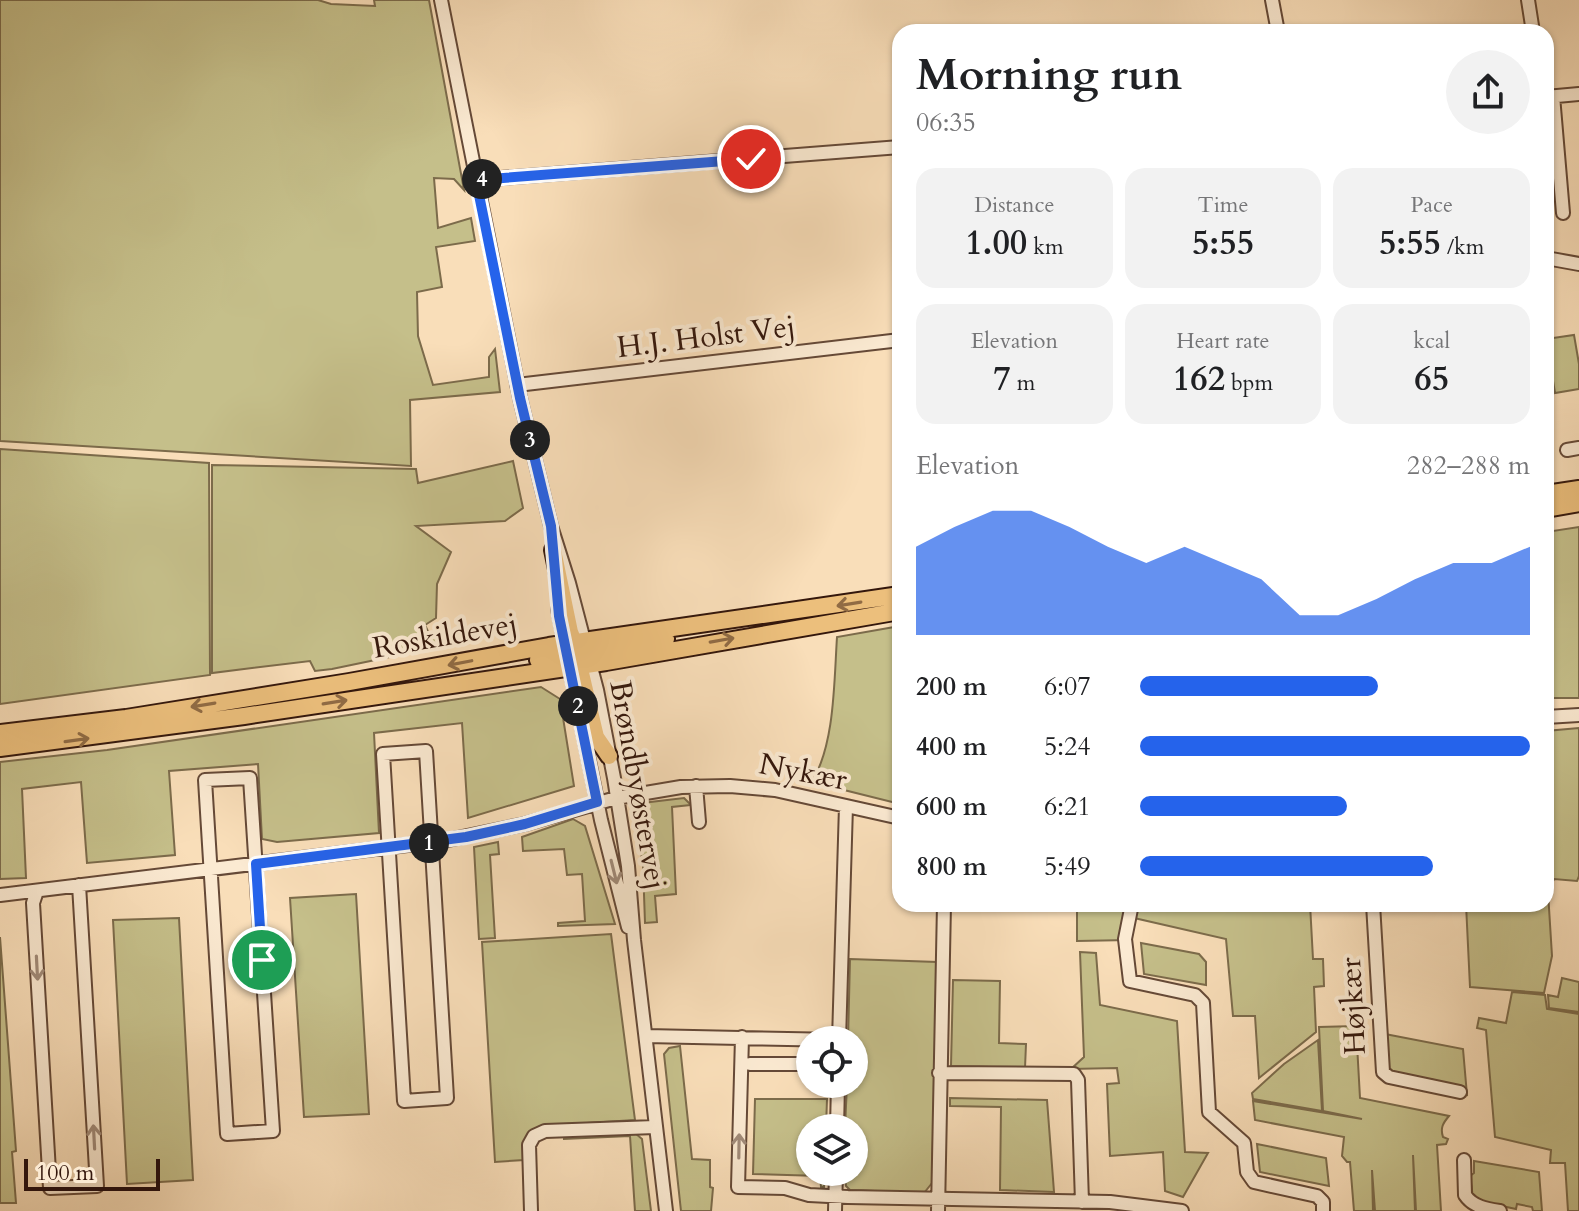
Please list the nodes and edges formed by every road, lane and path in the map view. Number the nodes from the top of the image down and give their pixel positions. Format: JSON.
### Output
{"nodes":[{"id":1,"x":441,"y":0,"type":"edge"},
{"id":2,"x":1272,"y":0,"type":"edge"},
{"id":3,"x":1528,"y":0,"type":"edge"},
{"id":4,"x":1276,"y":24,"type":"edge"},
{"id":5,"x":1532,"y":24,"type":"edge"},
{"id":6,"x":1579,"y":94,"type":"edge"},
{"id":7,"x":1554,"y":96,"type":"edge"},
{"id":8,"x":1554,"y":132,"type":"edge"},
{"id":9,"x":892,"y":148,"type":"edge"},
{"id":10,"x":476,"y":180,"type":"junction"},
{"id":11,"x":1563,"y":213,"type":"dead end"},
{"id":12,"x":1554,"y":259,"type":"edge"},
{"id":13,"x":1579,"y":264,"type":"edge"},
{"id":14,"x":892,"y":341,"type":"edge"},
{"id":15,"x":517,"y":385,"type":"junction"},
{"id":16,"x":1579,"y":489,"type":"edge"},
{"id":17,"x":1554,"y":493,"type":"edge"},
{"id":18,"x":1579,"y":503,"type":"edge"},
{"id":19,"x":1554,"y":508,"type":"edge"},
{"id":20,"x":551,"y":526,"type":"junction"},
{"id":21,"x":553,"y":550,"type":"joint"},
{"id":22,"x":892,"y":596,"type":"edge"},
{"id":23,"x":892,"y":612,"type":"edge"},
{"id":24,"x":577,"y":654,"type":"junction"},
{"id":25,"x":1579,"y":715,"type":"edge"},
{"id":26,"x":1554,"y":717,"type":"edge"},
{"id":27,"x":0,"y":733,"type":"edge"},
{"id":28,"x":0,"y":748,"type":"edge"},
{"id":29,"x":609,"y":756,"type":"joint"},
{"id":30,"x":696,"y":786,"type":"junction"},
{"id":31,"x":616,"y":798,"type":"junction"},
{"id":32,"x":597,"y":802,"type":"junction"},
{"id":33,"x":846,"y":806,"type":"junction"},
{"id":34,"x":892,"y":816,"type":"edge"},
{"id":35,"x":699,"y":822,"type":"dead end"},
{"id":36,"x":432,"y":842,"type":"junction"},
{"id":37,"x":389,"y":848,"type":"junction"},
{"id":38,"x":256,"y":864,"type":"junction"},
{"id":39,"x":210,"y":869,"type":"junction"},
{"id":40,"x":79,"y":885,"type":"junction"},
{"id":41,"x":37,"y":891,"type":"junction"},
{"id":42,"x":0,"y":895,"type":"edge"},
{"id":43,"x":944,"y":912,"type":"edge"},
{"id":44,"x":1130,"y":912,"type":"edge"},
{"id":45,"x":1373,"y":912,"type":"edge"},
{"id":46,"x":634,"y":940,"type":"junction"},
{"id":47,"x":839,"y":1026,"type":"edge"},
{"id":48,"x":646,"y":1036,"type":"junction"},
{"id":49,"x":742,"y":1037,"type":"junction"},
{"id":50,"x":796,"y":1039,"type":"edge"},
{"id":51,"x":750,"y":1064,"type":"dead end"},
{"id":52,"x":796,"y":1064,"type":"edge"},
{"id":53,"x":939,"y":1073,"type":"junction"},
{"id":54,"x":1460,"y":1092,"type":"dead end"},
{"id":55,"x":655,"y":1127,"type":"junction"},
{"id":56,"x":1464,"y":1160,"type":"dead end"},
{"id":57,"x":835,"y":1186,"type":"edge"},
{"id":58,"x":835,"y":1197,"type":"junction"},
{"id":59,"x":1082,"y":1202,"type":"junction"},
{"id":60,"x":938,"y":1205,"type":"edge"},
{"id":61,"x":531,"y":1211,"type":"edge"},
{"id":62,"x":666,"y":1211,"type":"edge"},
{"id":63,"x":835,"y":1211,"type":"edge"},
{"id":64,"x":1182,"y":1211,"type":"edge"},
{"id":65,"x":1323,"y":1211,"type":"edge"},
{"id":66,"x":1500,"y":1211,"type":"edge"}],
"edges":[{"from":1,"to":10,"type":"street"},
{"from":2,"to":4,"type":"street"},
{"from":3,"to":5,"type":"street"},
{"from":6,"to":7,"type":"street"},
{"from":8,"to":11,"type":"street"},
{"from":9,"to":10,"type":"street"},
{"from":10,"to":15,"type":"street"},
{"from":12,"to":13,"type":"street"},
{"from":14,"to":15,"type":"street","name":"H.J. Holst Vej"},
{"from":15,"to":20,"type":"street"},
{"from":16,"to":17,"type":"main road"},
{"from":18,"to":19,"type":"main road"},
{"from":20,"to":21,"type":"street"},
{"from":20,"to":24,"type":"street","name":"Brøndbyøstervej"},
{"from":21,"to":24,"type":"main road"},
{"from":22,"to":24,"type":"main road","one_way":true},
{"from":24,"to":23,"type":"main road","name":"Roskildevej","one_way":true},
{"from":24,"to":27,"type":"main road","name":"Roskildevej","one_way":true},
{"from":28,"to":24,"type":"main road","name":"Roskildevej","one_way":true},
{"from":24,"to":29,"type":"main road"},
{"from":24,"to":32,"type":"street","name":"Brøndbyøstervej"},
{"from":25,"to":26,"type":"street"},
{"from":29,"to":31,"type":"street","name":"Brøndbyøstervej"},
{"from":30,"to":31,"type":"street","name":"Nykær"},
{"from":30,"to":33,"type":"street","name":"Nykær"},
{"from":30,"to":35,"type":"street"},
{"from":31,"to":32,"type":"street","name":"Nykær"},
{"from":31,"to":46,"type":"street","name":"Brøndbyøstervej"},
{"from":32,"to":36,"type":"street","name":"Nykær"},
{"from":32,"to":46,"type":"street","name":"Brøndbyøstervej","one_way":true},
{"from":33,"to":34,"type":"street","name":"Nykær"},
{"from":33,"to":47,"type":"street"},
{"from":36,"to":37,"type":"street","name":"Nykær"},
{"from":36,"to":37,"type":"street"},
{"from":36,"to":37,"type":"street"},
{"from":37,"to":38,"type":"street","name":"Nykær"},
{"from":38,"to":39,"type":"street","name":"Nykær"},
{"from":38,"to":39,"type":"street"},
{"from":38,"to":39,"type":"street"},
{"from":39,"to":40,"type":"street","name":"Nykær"},
{"from":40,"to":41,"type":"street","name":"Nykær"},
{"from":41,"to":40,"type":"street","one_way":true},
{"from":41,"to":42,"type":"street","name":"Nykær"},
{"from":43,"to":53,"type":"street"},
{"from":44,"to":65,"type":"street"},
{"from":45,"to":54,"type":"street","name":"Højkær"},
{"from":46,"to":48,"type":"street","name":"Brøndbyøstervej"},
{"from":48,"to":49,"type":"street"},
{"from":48,"to":55,"type":"street","name":"Brøndbyøstervej"},
{"from":49,"to":50,"type":"street"},
{"from":58,"to":49,"type":"street","one_way":true},
{"from":51,"to":52,"type":"street"},
{"from":53,"to":59,"type":"street"},
{"from":53,"to":60,"type":"street"},
{"from":55,"to":61,"type":"street"},
{"from":55,"to":62,"type":"street","name":"Brøndbyøstervej"},
{"from":56,"to":66,"type":"street"},
{"from":57,"to":58,"type":"street"},
{"from":58,"to":60,"type":"street"},
{"from":58,"to":63,"type":"street"},
{"from":59,"to":60,"type":"street"},
{"from":59,"to":64,"type":"street"}]}
